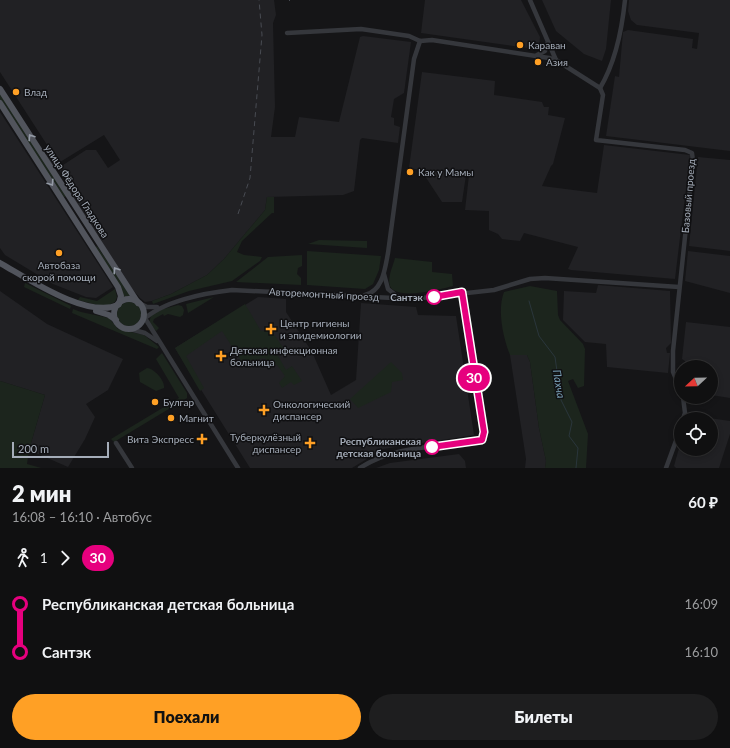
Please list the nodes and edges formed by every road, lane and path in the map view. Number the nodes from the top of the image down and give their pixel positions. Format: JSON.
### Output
{"nodes":[{"id":1,"x":530,"y":0,"type":"edge"},
{"id":2,"x":625,"y":0,"type":"edge"},
{"id":3,"x":288,"y":32,"type":"dead end"},
{"id":4,"x":420,"y":41,"type":"junction"},
{"id":5,"x":547,"y":41,"type":"junction"},
{"id":6,"x":535,"y":55,"type":"junction"},
{"id":7,"x":556,"y":60,"type":"junction"},
{"id":8,"x":600,"y":88,"type":"junction"},
{"id":9,"x":0,"y":89,"type":"edge"},
{"id":10,"x":0,"y":103,"type":"edge"},
{"id":11,"x":69,"y":197,"type":"junction"},
{"id":12,"x":63,"y":201,"type":"junction"},
{"id":13,"x":98,"y":241,"type":"junction"},
{"id":14,"x":91,"y":246,"type":"junction"},
{"id":15,"x":0,"y":263,"type":"edge"},
{"id":16,"x":0,"y":267,"type":"edge"},
{"id":17,"x":384,"y":273,"type":"junction"},
{"id":18,"x":679,"y":287,"type":"junction"},
{"id":19,"x":462,"y":292,"type":"junction"},
{"id":20,"x":359,"y":296,"type":"junction"},
{"id":21,"x":400,"y":298,"type":"junction"},
{"id":22,"x":138,"y":303,"type":"junction"},
{"id":23,"x":118,"y":304,"type":"junction"},
{"id":24,"x":161,"y":307,"type":"junction"},
{"id":25,"x":143,"y":318,"type":"junction"},
{"id":26,"x":116,"y":320,"type":"junction"},
{"id":27,"x":130,"y":329,"type":"junction"},
{"id":28,"x":163,"y":349,"type":"junction"},
{"id":29,"x":674,"y":376,"type":"edge"},
{"id":30,"x":116,"y":443,"type":"dead end"},
{"id":31,"x":674,"y":446,"type":"edge"},
{"id":32,"x":132,"y":468,"type":"edge"},
{"id":33,"x":238,"y":468,"type":"edge"},
{"id":34,"x":360,"y":468,"type":"edge"},
{"id":35,"x":666,"y":468,"type":"edge"}],
"edges":[{"from":1,"to":5,"type":"street"},
{"from":2,"to":8,"type":"street"},
{"from":3,"to":4,"type":"street"},
{"from":4,"to":6,"type":"street"},
{"from":4,"to":17,"type":"street"},
{"from":5,"to":6,"type":"street"},
{"from":5,"to":7,"type":"street"},
{"from":6,"to":7,"type":"street"},
{"from":7,"to":8,"type":"street"},
{"from":8,"to":18,"type":"street","name":"Базовый проезд"},
{"from":11,"to":9,"type":"main road","name":"улица Фёдора Гладкова","one_way":true},
{"from":10,"to":12,"type":"main road","name":"улица Фёдора Гладкова","one_way":true},
{"from":11,"to":12,"type":"main road"},
{"from":11,"to":13,"type":"main road","name":"улица Фёдора Гладкова"},
{"from":12,"to":14,"type":"main road","name":"улица Фёдора Гладкова"},
{"from":13,"to":14,"type":"main road"},
{"from":22,"to":13,"type":"main road","name":"улица Фёдора Гладкова","one_way":true},
{"from":14,"to":23,"type":"main road","name":"улица Фёдора Гладкова"},
{"from":15,"to":23,"type":"main road"},
{"from":16,"to":26,"type":"main road"},
{"from":17,"to":20,"type":"street"},
{"from":17,"to":21,"type":"street"},
{"from":18,"to":19,"type":"street","name":"Авторемонтный проезд"},
{"from":18,"to":29,"type":"street","name":"Базовый проезд"},
{"from":19,"to":21,"type":"street","name":"Авторемонтный проезд"},
{"from":19,"to":34,"type":"street"},
{"from":20,"to":21,"type":"street","name":"Авторемонтный проезд"},
{"from":20,"to":24,"type":"street","name":"Авторемонтный проезд"},
{"from":22,"to":23,"type":"main road"},
{"from":22,"to":24,"type":"street","name":"Авторемонтный проезд"},
{"from":22,"to":25,"type":"main road"},
{"from":23,"to":26,"type":"main road"},
{"from":24,"to":25,"type":"street","name":"Авторемонтный проезд"},
{"from":25,"to":27,"type":"main road"},
{"from":25,"to":28,"type":"street"},
{"from":26,"to":27,"type":"main road"},
{"from":27,"to":28,"type":"street"},
{"from":28,"to":33,"type":"street"},
{"from":30,"to":32,"type":"street"},
{"from":31,"to":35,"type":"street"}]}
